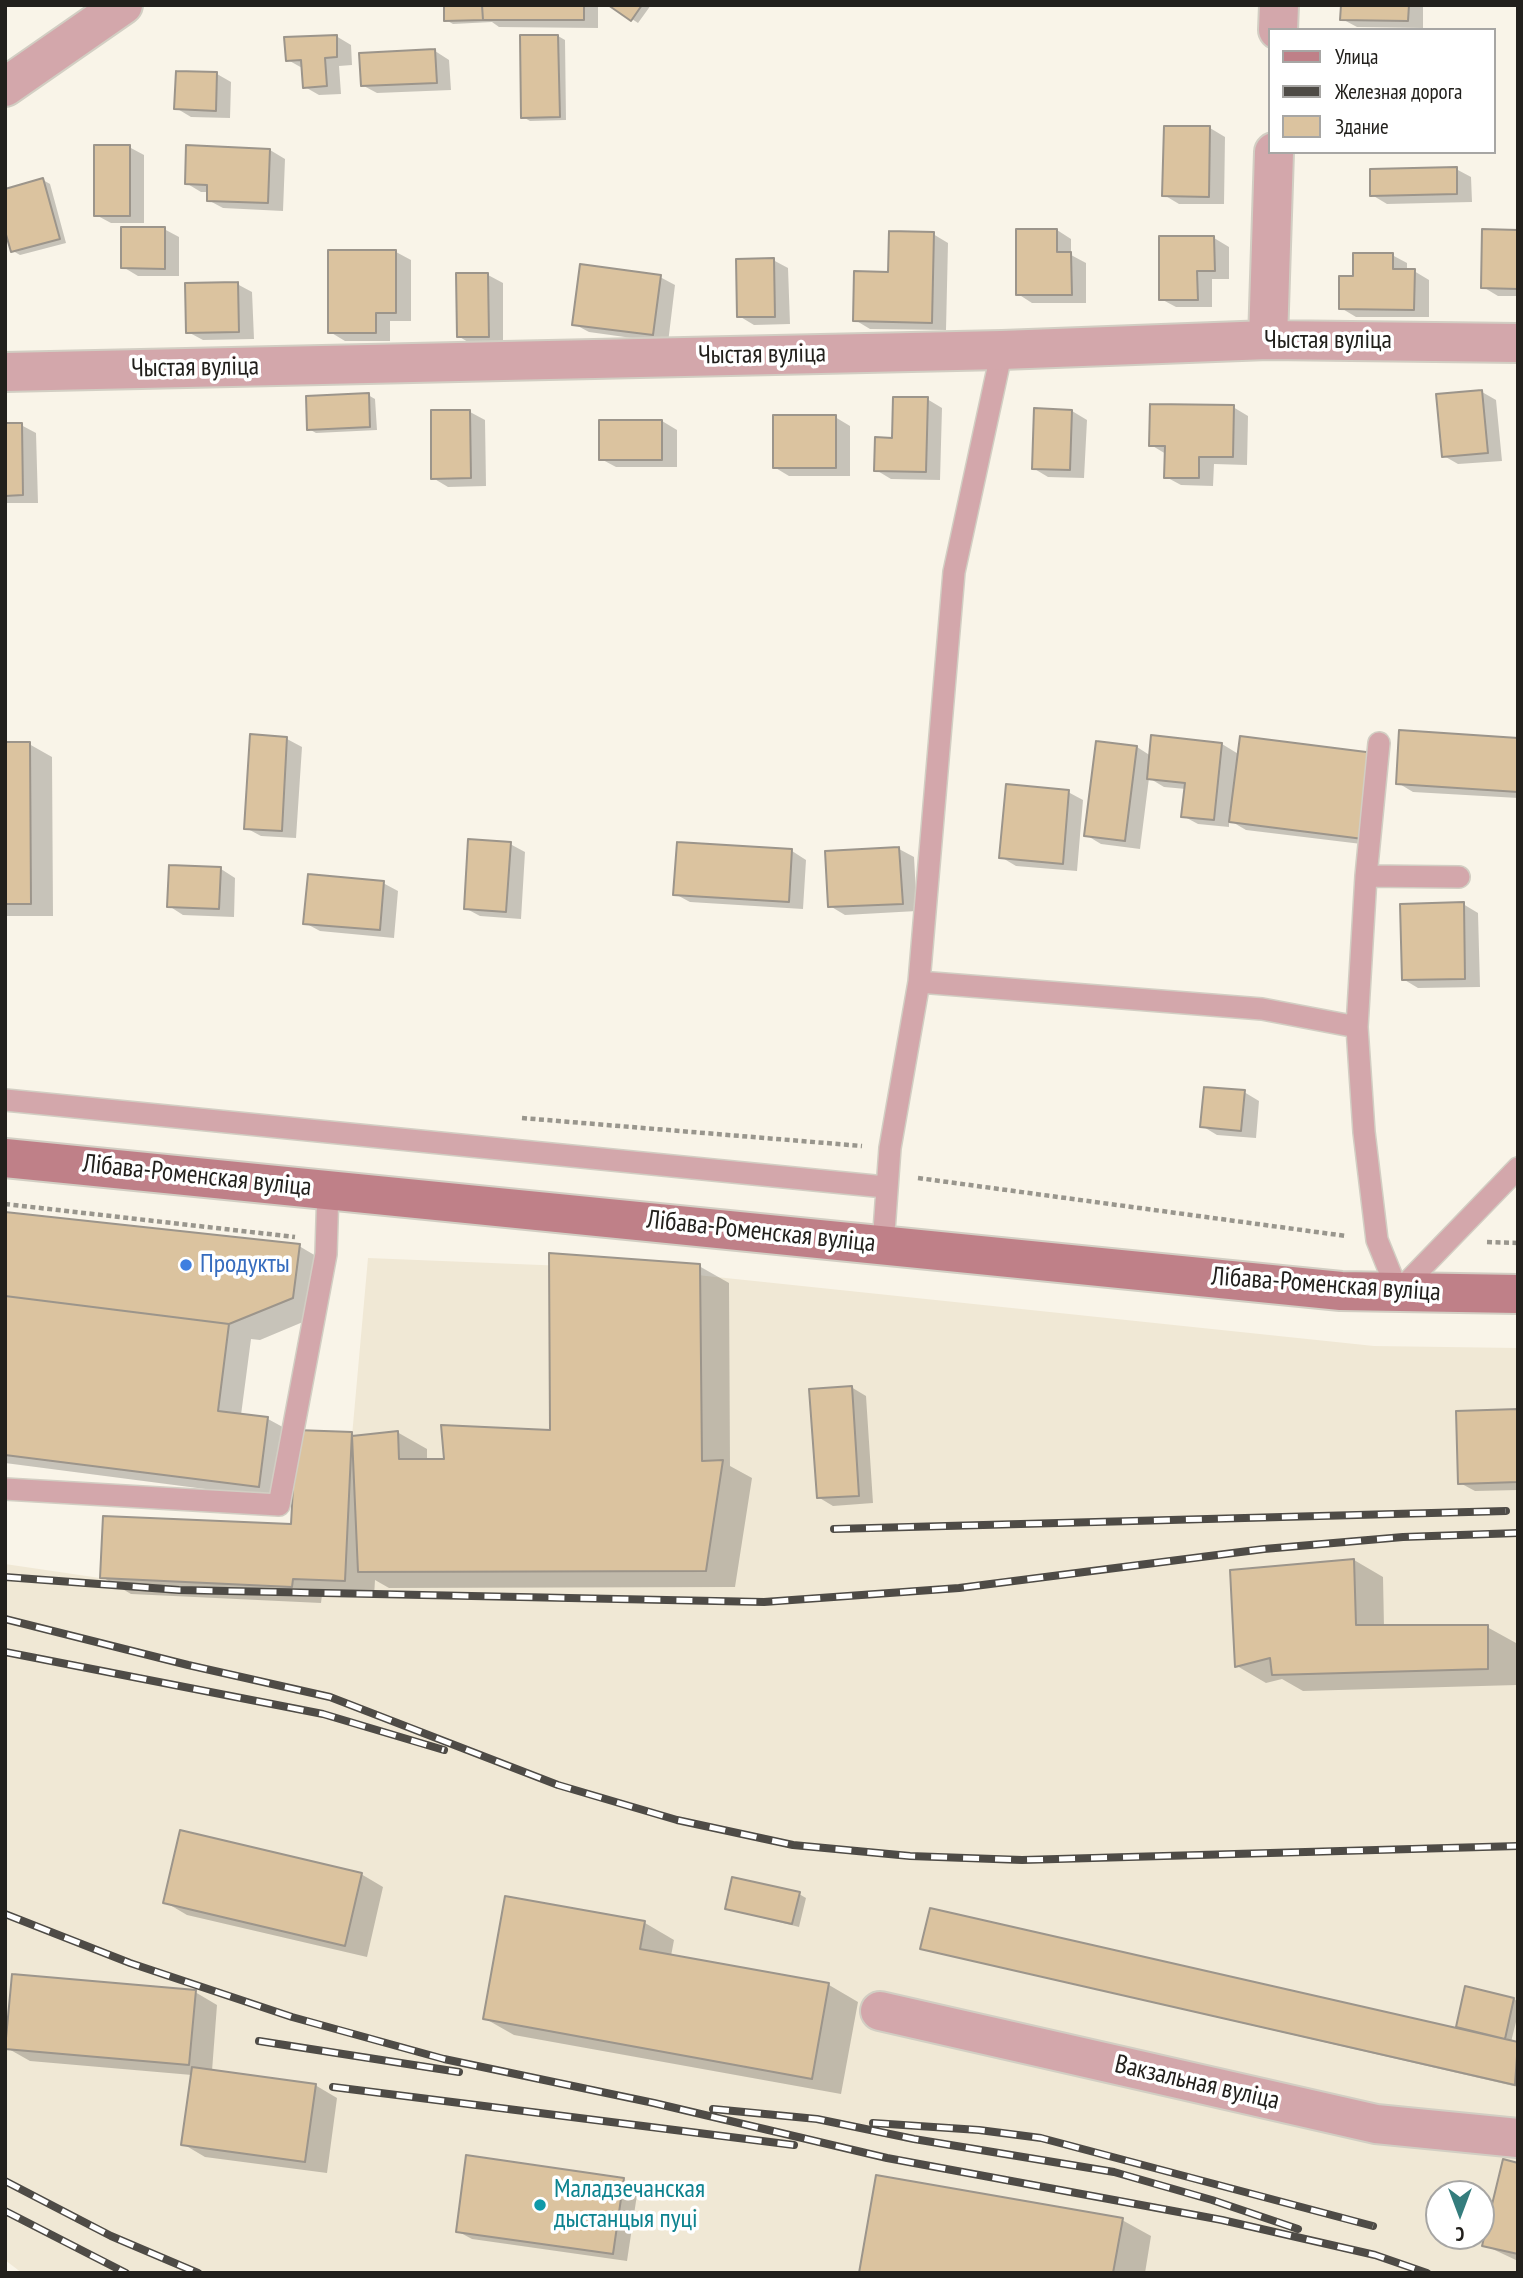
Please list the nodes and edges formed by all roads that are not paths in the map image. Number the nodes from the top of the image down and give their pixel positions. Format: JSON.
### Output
{"nodes":[{"id":1,"x":123,"y":5,"type":"edge"},
{"id":2,"x":1279,"y":5,"type":"edge"},
{"id":3,"x":1278,"y":28,"type":"edge"},
{"id":4,"x":5,"y":87,"type":"edge"},
{"id":5,"x":1274,"y":154,"type":"edge"},
{"id":6,"x":1268,"y":340,"type":"junction"},
{"id":7,"x":1518,"y":343,"type":"edge"},
{"id":8,"x":1002,"y":350,"type":"junction"},
{"id":9,"x":5,"y":372,"type":"edge"},
{"id":10,"x":1379,"y":743,"type":"dead end"},
{"id":11,"x":1366,"y":876,"type":"junction"},
{"id":12,"x":1459,"y":877,"type":"dead end"},
{"id":13,"x":919,"y":982,"type":"junction"},
{"id":14,"x":1357,"y":1027,"type":"junction"},
{"id":15,"x":5,"y":1100,"type":"edge"},
{"id":16,"x":5,"y":1158,"type":"edge"},
{"id":17,"x":1518,"y":1168,"type":"edge"},
{"id":18,"x":885,"y":1187,"type":"junction"},
{"id":19,"x":328,"y":1189,"type":"junction"},
{"id":20,"x":883,"y":1245,"type":"junction"},
{"id":21,"x":1398,"y":1292,"type":"junction"},
{"id":22,"x":1518,"y":1294,"type":"edge"},
{"id":23,"x":5,"y":1489,"type":"edge"},
{"id":24,"x":880,"y":2011,"type":"dead end"},
{"id":25,"x":1518,"y":2138,"type":"edge"}],
"edges":[{"from":1,"to":4,"type":"street"},
{"from":2,"to":3,"type":"street"},
{"from":5,"to":6,"type":"street"},
{"from":6,"to":7,"type":"street","name":"Чыстая вуліца"},
{"from":6,"to":8,"type":"street","name":"Чыстая вуліца"},
{"from":8,"to":9,"type":"street","name":"Чыстая вуліца"},
{"from":8,"to":13,"type":"lane"},
{"from":10,"to":11,"type":"lane"},
{"from":11,"to":12,"type":"lane"},
{"from":11,"to":14,"type":"lane"},
{"from":13,"to":14,"type":"lane"},
{"from":13,"to":18,"type":"lane"},
{"from":14,"to":21,"type":"lane"},
{"from":15,"to":18,"type":"lane"},
{"from":16,"to":19,"type":"main road","name":"Лібава-Роменская вуліца"},
{"from":17,"to":21,"type":"lane"},
{"from":18,"to":20,"type":"lane"},
{"from":19,"to":20,"type":"main road","name":"Лібава-Роменская вуліца"},
{"from":19,"to":23,"type":"lane"},
{"from":20,"to":21,"type":"main road","name":"Лібава-Роменская вуліца"},
{"from":21,"to":22,"type":"main road","name":"Лібава-Роменская вуліца"},
{"from":24,"to":25,"type":"street","name":"Вакзальная вуліца"}]}
